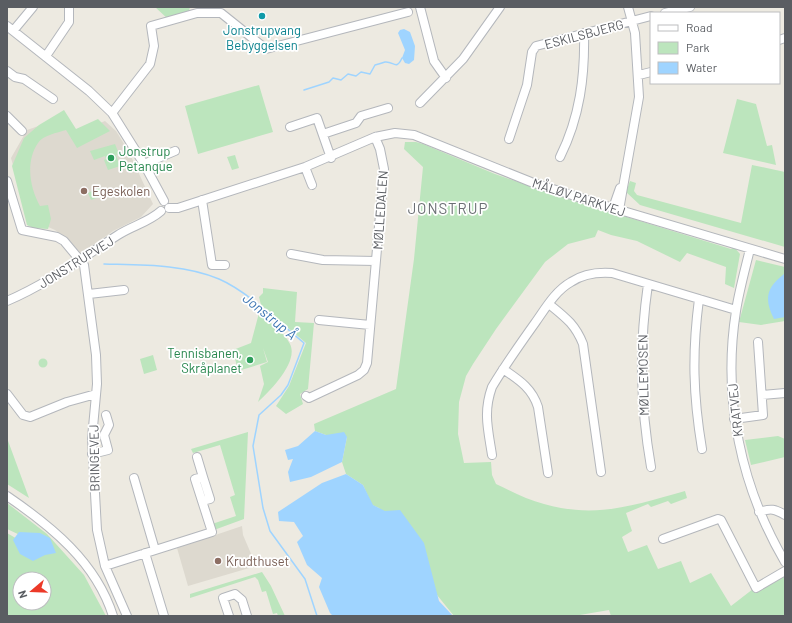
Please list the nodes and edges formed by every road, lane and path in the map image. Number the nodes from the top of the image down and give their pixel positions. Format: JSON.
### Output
{"nodes":[{"id":1,"x":33,"y":7,"type":"edge"},
{"id":2,"x":68,"y":7,"type":"edge"},
{"id":3,"x":420,"y":7,"type":"edge"},
{"id":4,"x":500,"y":7,"type":"edge"},
{"id":5,"x":628,"y":7,"type":"edge"},
{"id":6,"x":690,"y":7,"type":"edge"},
{"id":7,"x":408,"y":12,"type":"dead end"},
{"id":8,"x":669,"y":12,"type":"edge"},
{"id":9,"x":650,"y":16,"type":"edge"},
{"id":10,"x":633,"y":21,"type":"junction"},
{"id":11,"x":10,"y":29,"type":"edge"},
{"id":12,"x":584,"y":33,"type":"junction"},
{"id":13,"x":46,"y":56,"type":"junction"},
{"id":14,"x":7,"y":71,"type":"edge"},
{"id":15,"x":650,"y":72,"type":"edge"},
{"id":16,"x":639,"y":75,"type":"junction"},
{"id":17,"x":446,"y":78,"type":"junction"},
{"id":18,"x":53,"y":99,"type":"dead end"},
{"id":19,"x":420,"y":103,"type":"dead end"},
{"id":20,"x":388,"y":108,"type":"dead end"},
{"id":21,"x":112,"y":113,"type":"junction"},
{"id":22,"x":7,"y":116,"type":"edge"},
{"id":23,"x":290,"y":127,"type":"dead end"},
{"id":24,"x":22,"y":131,"type":"dead end"},
{"id":25,"x":323,"y":134,"type":"junction"},
{"id":26,"x":375,"y":137,"type":"junction"},
{"id":27,"x":509,"y":139,"type":"dead end"},
{"id":28,"x":174,"y":151,"type":"dead end"},
{"id":29,"x":560,"y":157,"type":"dead end"},
{"id":30,"x":331,"y":158,"type":"junction"},
{"id":31,"x":144,"y":164,"type":"junction"},
{"id":32,"x":305,"y":167,"type":"junction"},
{"id":33,"x":7,"y":181,"type":"edge"},
{"id":34,"x":312,"y":185,"type":"dead end"},
{"id":35,"x":202,"y":200,"type":"junction"},
{"id":36,"x":163,"y":206,"type":"junction"},
{"id":37,"x":616,"y":209,"type":"junction"},
{"id":38,"x":750,"y":249,"type":"junction"},
{"id":39,"x":291,"y":254,"type":"dead end"},
{"id":40,"x":785,"y":259,"type":"edge"},
{"id":41,"x":81,"y":260,"type":"junction"},
{"id":42,"x":376,"y":261,"type":"junction"},
{"id":43,"x":225,"y":265,"type":"dead end"},
{"id":44,"x":648,"y":284,"type":"junction"},
{"id":45,"x":124,"y":290,"type":"dead end"},
{"id":46,"x":89,"y":294,"type":"junction"},
{"id":47,"x":699,"y":299,"type":"junction"},
{"id":48,"x":7,"y":301,"type":"edge"},
{"id":49,"x":549,"y":304,"type":"junction"},
{"id":50,"x":736,"y":310,"type":"junction"},
{"id":51,"x":319,"y":320,"type":"dead end"},
{"id":52,"x":370,"y":325,"type":"junction"},
{"id":53,"x":758,"y":342,"type":"dead end"},
{"id":54,"x":503,"y":369,"type":"junction"},
{"id":55,"x":785,"y":393,"type":"edge"},
{"id":56,"x":7,"y":394,"type":"edge"},
{"id":57,"x":96,"y":394,"type":"junction"},
{"id":58,"x":762,"y":395,"type":"junction"},
{"id":59,"x":306,"y":396,"type":"dead end"},
{"id":60,"x":106,"y":415,"type":"dead end"},
{"id":61,"x":734,"y":419,"type":"junction"},
{"id":62,"x":702,"y":449,"type":"dead end"},
{"id":63,"x":92,"y":454,"type":"junction"},
{"id":64,"x":492,"y":454,"type":"dead end"},
{"id":65,"x":197,"y":457,"type":"dead end"},
{"id":66,"x":651,"y":467,"type":"dead end"},
{"id":67,"x":601,"y":472,"type":"dead end"},
{"id":68,"x":548,"y":473,"type":"dead end"},
{"id":69,"x":134,"y":478,"type":"dead end"},
{"id":70,"x":7,"y":496,"type":"edge"},
{"id":71,"x":759,"y":512,"type":"junction"},
{"id":72,"x":785,"y":515,"type":"edge"},
{"id":73,"x":663,"y":539,"type":"dead end"},
{"id":74,"x":155,"y":550,"type":"junction"},
{"id":75,"x":145,"y":553,"type":"junction"},
{"id":76,"x":785,"y":562,"type":"edge"},
{"id":77,"x":104,"y":566,"type":"junction"},
{"id":78,"x":785,"y":571,"type":"edge"},
{"id":79,"x":113,"y":616,"type":"edge"},
{"id":80,"x":127,"y":616,"type":"edge"},
{"id":81,"x":164,"y":616,"type":"edge"},
{"id":82,"x":229,"y":616,"type":"edge"},
{"id":83,"x":247,"y":616,"type":"edge"}],
"edges":[{"from":1,"to":11,"type":"street"},
{"from":2,"to":13,"type":"street"},
{"from":3,"to":17,"type":"street"},
{"from":4,"to":17,"type":"street"},
{"from":5,"to":10,"type":"street"},
{"from":6,"to":8,"type":"street"},
{"from":7,"to":21,"type":"street"},
{"from":9,"to":10,"type":"street","name":"ESKILSBJERG"},
{"from":10,"to":12,"type":"street","name":"ESKILSBJERG"},
{"from":10,"to":16,"type":"street"},
{"from":11,"to":13,"type":"street"},
{"from":12,"to":27,"type":"street","name":"ESKILSBJERG"},
{"from":12,"to":29,"type":"street"},
{"from":13,"to":21,"type":"street"},
{"from":14,"to":18,"type":"street"},
{"from":15,"to":16,"type":"street"},
{"from":16,"to":37,"type":"street"},
{"from":17,"to":19,"type":"street"},
{"from":20,"to":25,"type":"street"},
{"from":21,"to":31,"type":"street"},
{"from":22,"to":24,"type":"street"},
{"from":23,"to":25,"type":"street"},
{"from":25,"to":30,"type":"street"},
{"from":26,"to":30,"type":"street","name":"JONSTRUPVEJ"},
{"from":26,"to":37,"type":"street","name":"MÅLØV PARKVEJ"},
{"from":26,"to":42,"type":"street","name":"MØLLEDALEN"},
{"from":28,"to":31,"type":"street"},
{"from":30,"to":32,"type":"street","name":"JONSTRUPVEJ"},
{"from":31,"to":36,"type":"street"},
{"from":32,"to":34,"type":"street"},
{"from":32,"to":35,"type":"street","name":"JONSTRUPVEJ"},
{"from":33,"to":41,"type":"street"},
{"from":35,"to":36,"type":"street","name":"JONSTRUPVEJ"},
{"from":35,"to":43,"type":"street"},
{"from":36,"to":41,"type":"street","name":"JONSTRUPVEJ"},
{"from":37,"to":38,"type":"street","name":"MÅLØV PARKVEJ"},
{"from":38,"to":40,"type":"street","name":"MÅLØV PARKVEJ"},
{"from":38,"to":50,"type":"street","name":"KRATVEJ"},
{"from":39,"to":42,"type":"street","name":"MØLLEDALEN"},
{"from":41,"to":46,"type":"street","name":"BRINGEVEJ"},
{"from":41,"to":48,"type":"street","name":"JONSTRUPVEJ"},
{"from":42,"to":52,"type":"street","name":"MØLLEDALEN"},
{"from":44,"to":47,"type":"street"},
{"from":44,"to":49,"type":"street"},
{"from":44,"to":66,"type":"street","name":"MØLLEMOSEN"},
{"from":45,"to":46,"type":"street"},
{"from":46,"to":57,"type":"street","name":"BRINGEVEJ"},
{"from":47,"to":50,"type":"street"},
{"from":47,"to":62,"type":"street"},
{"from":49,"to":54,"type":"street"},
{"from":49,"to":67,"type":"street"},
{"from":50,"to":61,"type":"street","name":"KRATVEJ"},
{"from":51,"to":52,"type":"street"},
{"from":52,"to":59,"type":"street","name":"MØLLEDALEN"},
{"from":53,"to":58,"type":"street"},
{"from":54,"to":64,"type":"street"},
{"from":54,"to":68,"type":"street"},
{"from":55,"to":58,"type":"street"},
{"from":56,"to":57,"type":"street"},
{"from":57,"to":63,"type":"street","name":"BRINGEVEJ"},
{"from":58,"to":61,"type":"street"},
{"from":60,"to":63,"type":"street"},
{"from":61,"to":71,"type":"street","name":"KRATVEJ"},
{"from":63,"to":77,"type":"street","name":"BRINGEVEJ"},
{"from":65,"to":74,"type":"street"},
{"from":69,"to":74,"type":"street"},
{"from":70,"to":79,"type":"street"},
{"from":71,"to":72,"type":"street"},
{"from":71,"to":76,"type":"street","name":"KRATVEJ"},
{"from":73,"to":78,"type":"street"},
{"from":74,"to":75,"type":"street"},
{"from":75,"to":77,"type":"street"},
{"from":75,"to":81,"type":"street"},
{"from":77,"to":80,"type":"street","name":"BRINGEVEJ"},
{"from":82,"to":83,"type":"street"}]}
